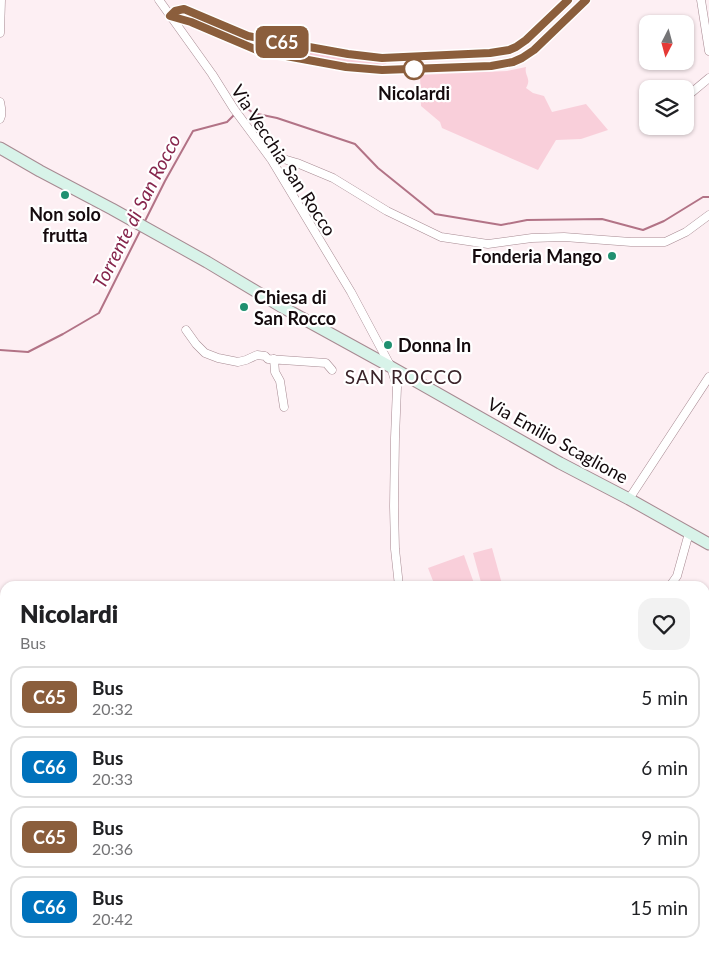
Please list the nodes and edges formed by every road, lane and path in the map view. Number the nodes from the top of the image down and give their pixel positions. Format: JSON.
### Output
{"nodes":[{"id":1,"x":1,"y":0,"type":"edge"},
{"id":2,"x":159,"y":0,"type":"edge"},
{"id":3,"x":568,"y":0,"type":"edge"},
{"id":4,"x":586,"y":0,"type":"edge"},
{"id":5,"x":701,"y":0,"type":"edge"},
{"id":6,"x":170,"y":16,"type":"junction"},
{"id":7,"x":0,"y":33,"type":"edge"},
{"id":8,"x":302,"y":46,"type":"junction"},
{"id":9,"x":709,"y":52,"type":"edge"},
{"id":10,"x":445,"y":55,"type":"junction"},
{"id":11,"x":392,"y":57,"type":"junction"},
{"id":12,"x":404,"y":57,"type":"junction"},
{"id":13,"x":300,"y":58,"type":"junction"},
{"id":14,"x":446,"y":68,"type":"junction"},
{"id":15,"x":405,"y":69,"type":"junction"},
{"id":16,"x":396,"y":70,"type":"junction"},
{"id":17,"x":709,"y":78,"type":"edge"},
{"id":18,"x":694,"y":90,"type":"edge"},
{"id":19,"x":0,"y":102,"type":"edge"},
{"id":20,"x":0,"y":119,"type":"edge"},
{"id":21,"x":0,"y":148,"type":"edge"},
{"id":22,"x":271,"y":159,"type":"junction"},
{"id":23,"x":709,"y":215,"type":"edge"},
{"id":24,"x":186,"y":330,"type":"dead end"},
{"id":25,"x":274,"y":359,"type":"junction"},
{"id":26,"x":391,"y":366,"type":"junction"},
{"id":27,"x":332,"y":370,"type":"dead end"},
{"id":28,"x":709,"y":377,"type":"edge"},
{"id":29,"x":284,"y":407,"type":"dead end"},
{"id":30,"x":629,"y":499,"type":"junction"},
{"id":31,"x":689,"y":532,"type":"junction"},
{"id":32,"x":709,"y":544,"type":"edge"},
{"id":33,"x":398,"y":581,"type":"edge"},
{"id":34,"x":674,"y":581,"type":"edge"}],
"edges":[{"from":1,"to":7,"type":"street"},
{"from":2,"to":6,"type":"street","name":"Via Vecchia San Rocco"},
{"from":3,"to":10,"type":"street"},
{"from":4,"to":14,"type":"street"},
{"from":5,"to":9,"type":"street"},
{"from":6,"to":8,"type":"street"},
{"from":6,"to":13,"type":"street"},
{"from":6,"to":22,"type":"street","name":"Via Vecchia San Rocco"},
{"from":8,"to":11,"type":"street"},
{"from":8,"to":13,"type":"street"},
{"from":10,"to":12,"type":"street"},
{"from":10,"to":14,"type":"street"},
{"from":11,"to":12,"type":"street"},
{"from":11,"to":16,"type":"street"},
{"from":12,"to":15,"type":"street"},
{"from":13,"to":16,"type":"street"},
{"from":14,"to":15,"type":"street"},
{"from":15,"to":16,"type":"street"},
{"from":17,"to":18,"type":"street"},
{"from":19,"to":20,"type":"street"},
{"from":21,"to":26,"type":"main road","name":"Via Emilio Scaglione"},
{"from":22,"to":23,"type":"street"},
{"from":22,"to":26,"type":"street","name":"Via Vecchia San Rocco"},
{"from":24,"to":25,"type":"street"},
{"from":25,"to":27,"type":"street"},
{"from":25,"to":29,"type":"street"},
{"from":26,"to":30,"type":"main road","name":"Via Emilio Scaglione"},
{"from":26,"to":33,"type":"street","name":"Via Vecchia San Rocco"},
{"from":28,"to":30,"type":"street"},
{"from":30,"to":31,"type":"main road","name":"Via Emilio Scaglione"},
{"from":31,"to":32,"type":"main road","name":"Via Emilio Scaglione"},
{"from":31,"to":34,"type":"street"}]}
